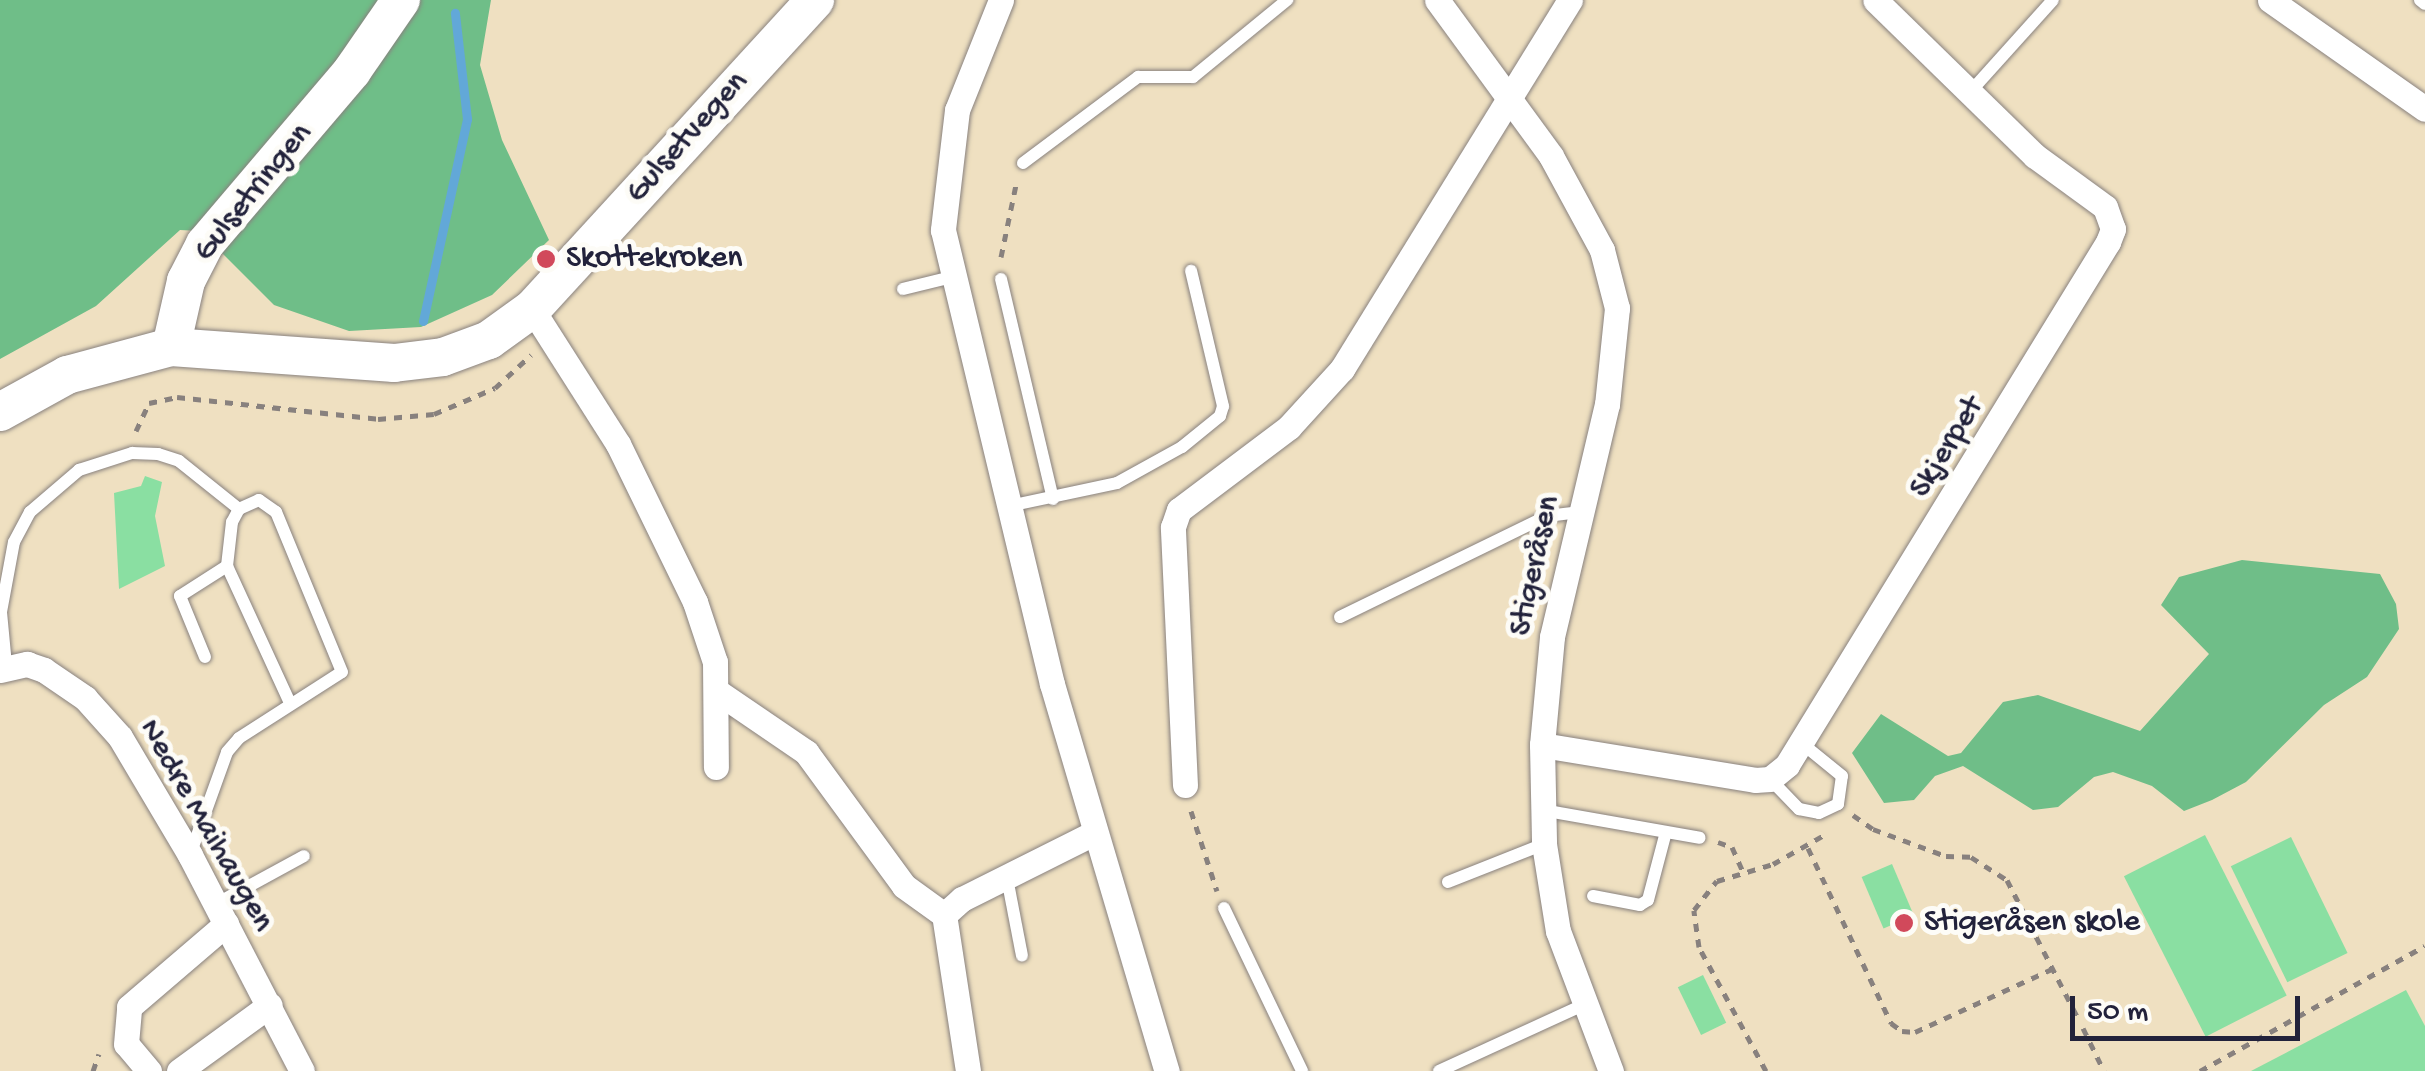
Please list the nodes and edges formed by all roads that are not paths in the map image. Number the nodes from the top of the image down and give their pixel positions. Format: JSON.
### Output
{"nodes":[{"id":1,"x":401,"y":0,"type":"edge"},
{"id":2,"x":815,"y":0,"type":"edge"},
{"id":3,"x":1001,"y":0,"type":"edge"},
{"id":4,"x":1287,"y":0,"type":"edge"},
{"id":5,"x":1437,"y":0,"type":"edge"},
{"id":6,"x":1570,"y":0,"type":"edge"},
{"id":7,"x":1875,"y":0,"type":"edge"},
{"id":8,"x":2052,"y":0,"type":"edge"},
{"id":9,"x":2270,"y":0,"type":"edge"},
{"id":10,"x":1971,"y":91,"type":"junction"},
{"id":11,"x":1509,"y":95,"type":"junction"},
{"id":12,"x":2425,"y":109,"type":"edge"},
{"id":13,"x":1023,"y":163,"type":"road end"},
{"id":14,"x":1191,"y":270,"type":"dead end"},
{"id":15,"x":952,"y":277,"type":"junction"},
{"id":16,"x":1000,"y":279,"type":"road end"},
{"id":17,"x":903,"y":289,"type":"dead end"},
{"id":18,"x":541,"y":319,"type":"junction"},
{"id":19,"x":170,"y":347,"type":"junction"},
{"id":20,"x":0,"y":412,"type":"edge"},
{"id":21,"x":1053,"y":498,"type":"junction"},
{"id":22,"x":1006,"y":506,"type":"junction"},
{"id":23,"x":239,"y":509,"type":"junction"},
{"id":24,"x":1581,"y":512,"type":"junction"},
{"id":25,"x":227,"y":566,"type":"junction"},
{"id":26,"x":1340,"y":617,"type":"dead end"},
{"id":27,"x":205,"y":657,"type":"dead end"},
{"id":28,"x":3,"y":668,"type":"edge"},
{"id":29,"x":718,"y":692,"type":"junction"},
{"id":30,"x":290,"y":704,"type":"junction"},
{"id":31,"x":1542,"y":744,"type":"junction"},
{"id":32,"x":1804,"y":745,"type":"junction"},
{"id":33,"x":716,"y":768,"type":"dead end"},
{"id":34,"x":1770,"y":779,"type":"junction"},
{"id":35,"x":1186,"y":785,"type":"road end"},
{"id":36,"x":1542,"y":810,"type":"junction"},
{"id":37,"x":1094,"y":832,"type":"junction"},
{"id":38,"x":1666,"y":832,"type":"junction"},
{"id":39,"x":1700,"y":838,"type":"road end"},
{"id":40,"x":1544,"y":844,"type":"junction"},
{"id":41,"x":190,"y":855,"type":"junction"},
{"id":42,"x":304,"y":856,"type":"dead end"},
{"id":43,"x":1006,"y":878,"type":"junction"},
{"id":44,"x":1448,"y":882,"type":"dead end"},
{"id":45,"x":1593,"y":896,"type":"dead end"},
{"id":46,"x":1224,"y":908,"type":"road end"},
{"id":47,"x":221,"y":914,"type":"junction"},
{"id":48,"x":944,"y":916,"type":"junction"},
{"id":49,"x":1022,"y":956,"type":"dead end"},
{"id":50,"x":1583,"y":1005,"type":"junction"},
{"id":51,"x":270,"y":1006,"type":"junction"},
{"id":52,"x":149,"y":1071,"type":"edge"},
{"id":53,"x":179,"y":1071,"type":"edge"},
{"id":54,"x":302,"y":1071,"type":"edge"},
{"id":55,"x":968,"y":1071,"type":"edge"},
{"id":56,"x":1167,"y":1071,"type":"edge"},
{"id":57,"x":1302,"y":1071,"type":"edge"},
{"id":58,"x":1439,"y":1071,"type":"edge"},
{"id":59,"x":1612,"y":1071,"type":"edge"}],
"edges":[{"from":1,"to":19,"type":"street","name":"Gulsetringen"},
{"from":2,"to":18,"type":"street","name":"Gulsetvegen"},
{"from":3,"to":15,"type":"street"},
{"from":4,"to":13,"type":"lane"},
{"from":5,"to":11,"type":"street","name":"Stigeråsen"},
{"from":6,"to":11,"type":"street"},
{"from":7,"to":10,"type":"street","name":"Skjerpet"},
{"from":8,"to":10,"type":"lane"},
{"from":9,"to":12,"type":"street"},
{"from":10,"to":32,"type":"street","name":"Skjerpet"},
{"from":11,"to":24,"type":"street","name":"Stigeråsen"},
{"from":11,"to":35,"type":"street"},
{"from":14,"to":21,"type":"lane"},
{"from":15,"to":17,"type":"lane"},
{"from":15,"to":22,"type":"street"},
{"from":16,"to":21,"type":"lane"},
{"from":18,"to":19,"type":"street","name":"Gulsetvegen"},
{"from":18,"to":29,"type":"street"},
{"from":19,"to":20,"type":"street"},
{"from":21,"to":22,"type":"lane"},
{"from":22,"to":37,"type":"street"},
{"from":23,"to":25,"type":"lane"},
{"from":23,"to":28,"type":"lane","name":"Nedre Maihaugen"},
{"from":23,"to":30,"type":"lane"},
{"from":24,"to":26,"type":"lane"},
{"from":24,"to":31,"type":"street","name":"Stigeråsen"},
{"from":25,"to":27,"type":"lane"},
{"from":25,"to":30,"type":"lane"},
{"from":28,"to":41,"type":"street","name":"Nedre Maihaugen"},
{"from":29,"to":33,"type":"street"},
{"from":29,"to":48,"type":"street"},
{"from":30,"to":41,"type":"lane"},
{"from":31,"to":34,"type":"street"},
{"from":31,"to":36,"type":"street","name":"Stigeråsen"},
{"from":32,"to":34,"type":"street","name":"Skjerpet"},
{"from":32,"to":34,"type":"lane"},
{"from":36,"to":38,"type":"lane"},
{"from":36,"to":40,"type":"street","name":"Stigeråsen"},
{"from":37,"to":43,"type":"street"},
{"from":37,"to":56,"type":"street"},
{"from":38,"to":39,"type":"lane"},
{"from":38,"to":45,"type":"lane"},
{"from":40,"to":44,"type":"lane"},
{"from":40,"to":50,"type":"street","name":"Stigeråsen"},
{"from":41,"to":47,"type":"street","name":"Nedre Maihaugen"},
{"from":42,"to":47,"type":"lane"},
{"from":43,"to":48,"type":"street"},
{"from":43,"to":49,"type":"lane"},
{"from":46,"to":57,"type":"lane"},
{"from":47,"to":51,"type":"street","name":"Nedre Maihaugen"},
{"from":47,"to":52,"type":"street"},
{"from":48,"to":55,"type":"street"},
{"from":50,"to":58,"type":"lane"},
{"from":50,"to":59,"type":"street","name":"Stigeråsen"},
{"from":51,"to":53,"type":"street"},
{"from":51,"to":54,"type":"street","name":"Nedre Maihaugen"}]}
